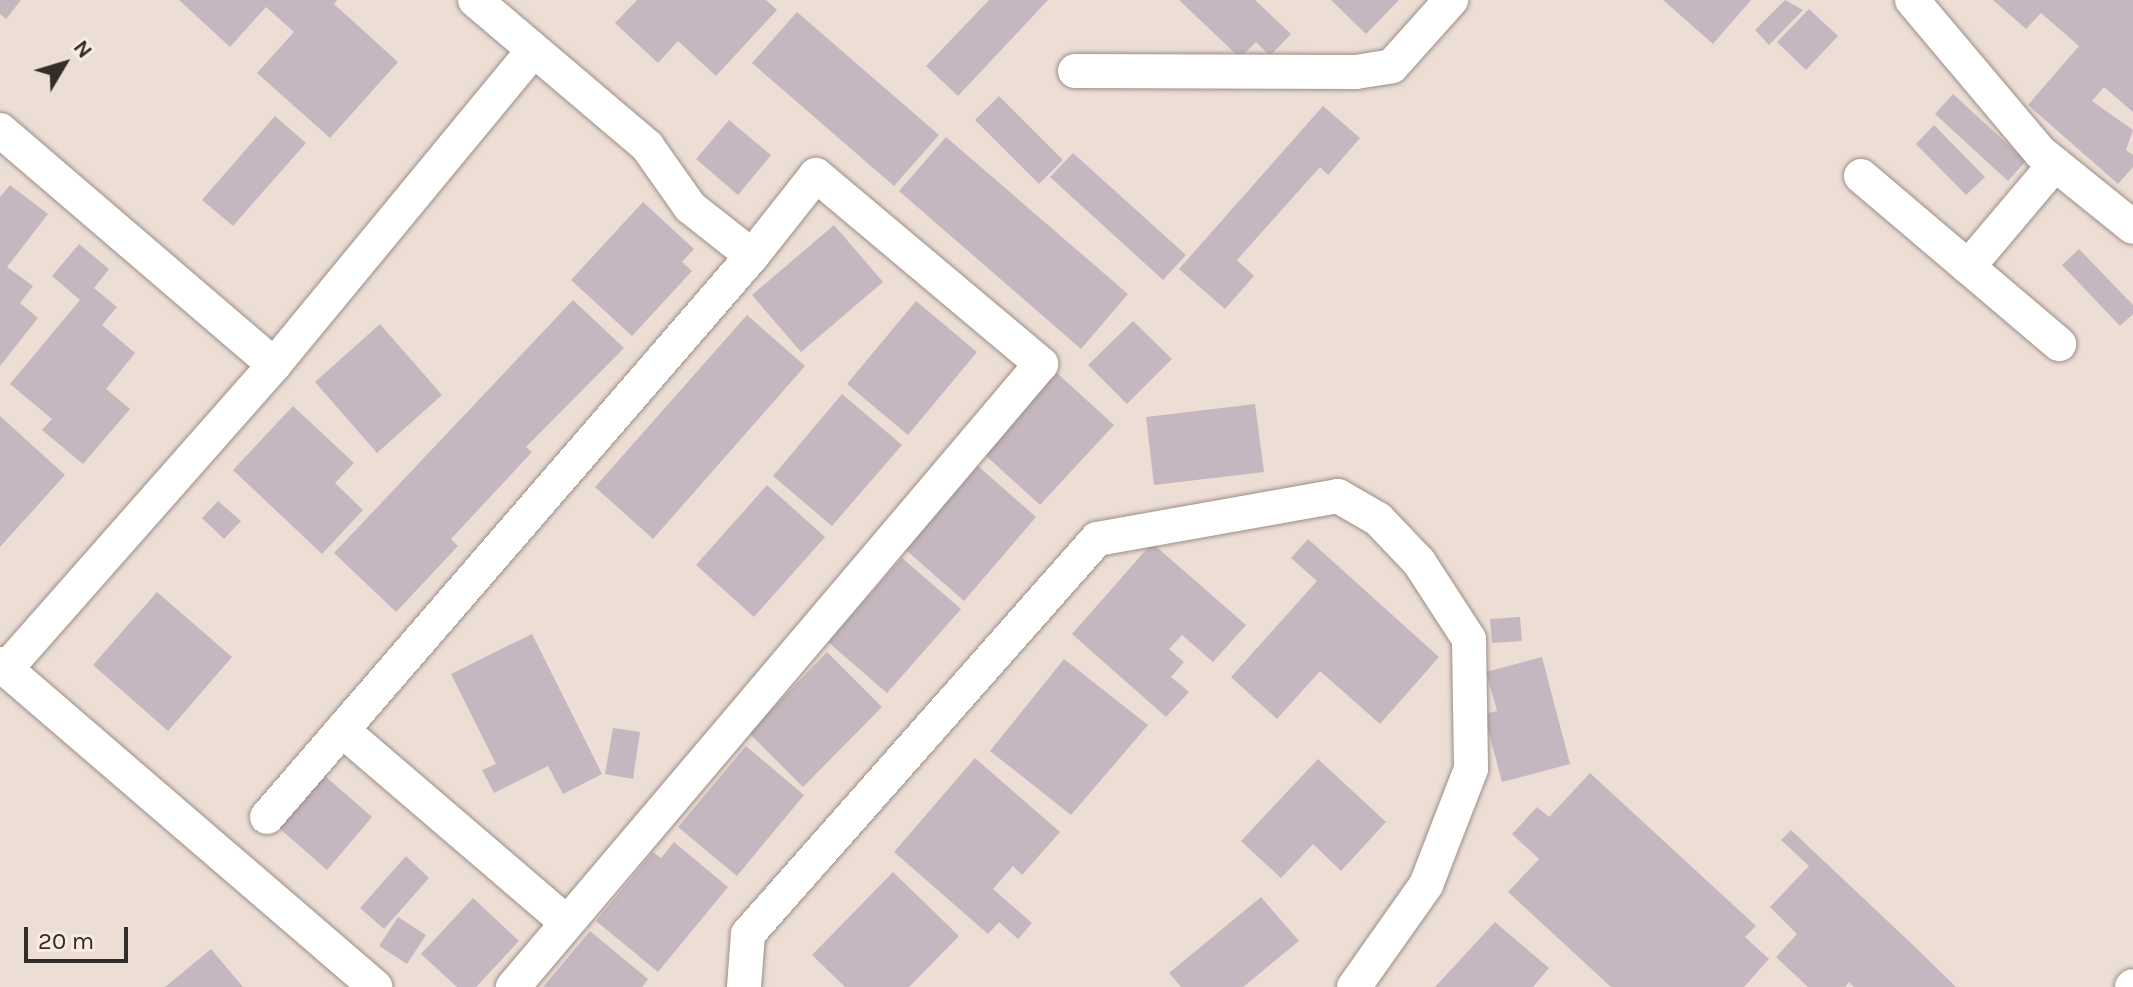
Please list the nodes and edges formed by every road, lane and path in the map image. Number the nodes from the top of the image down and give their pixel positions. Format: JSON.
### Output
{"nodes":[{"id":1,"x":475,"y":0,"type":"edge"},
{"id":2,"x":1451,"y":0,"type":"edge"},
{"id":3,"x":1912,"y":0,"type":"edge"},
{"id":4,"x":534,"y":50,"type":"junction"},
{"id":5,"x":1075,"y":71,"type":"dead end"},
{"id":6,"x":0,"y":130,"type":"edge"},
{"id":7,"x":2055,"y":164,"type":"junction"},
{"id":8,"x":1861,"y":176,"type":"dead end"},
{"id":9,"x":2133,"y":227,"type":"edge"},
{"id":10,"x":752,"y":256,"type":"junction"},
{"id":11,"x":1968,"y":267,"type":"junction"},
{"id":12,"x":2059,"y":344,"type":"dead end"},
{"id":13,"x":274,"y":365,"type":"junction"},
{"id":14,"x":3,"y":666,"type":"edge"},
{"id":15,"x":342,"y":730,"type":"junction"},
{"id":16,"x":267,"y":817,"type":"dead end"},
{"id":17,"x":567,"y":923,"type":"junction"},
{"id":18,"x":375,"y":987,"type":"edge"},
{"id":19,"x":513,"y":987,"type":"edge"},
{"id":20,"x":744,"y":987,"type":"edge"},
{"id":21,"x":1354,"y":987,"type":"edge"}],
"edges":[{"from":1,"to":4,"type":"street"},
{"from":2,"to":5,"type":"street"},
{"from":3,"to":7,"type":"street"},
{"from":4,"to":10,"type":"street"},
{"from":4,"to":13,"type":"street"},
{"from":6,"to":13,"type":"street"},
{"from":7,"to":9,"type":"street"},
{"from":7,"to":11,"type":"street"},
{"from":8,"to":11,"type":"street"},
{"from":10,"to":15,"type":"street"},
{"from":10,"to":17,"type":"street"},
{"from":11,"to":12,"type":"street"},
{"from":13,"to":14,"type":"street"},
{"from":14,"to":18,"type":"street"},
{"from":15,"to":16,"type":"street"},
{"from":15,"to":17,"type":"street"},
{"from":17,"to":19,"type":"street"},
{"from":20,"to":21,"type":"street"}]}
